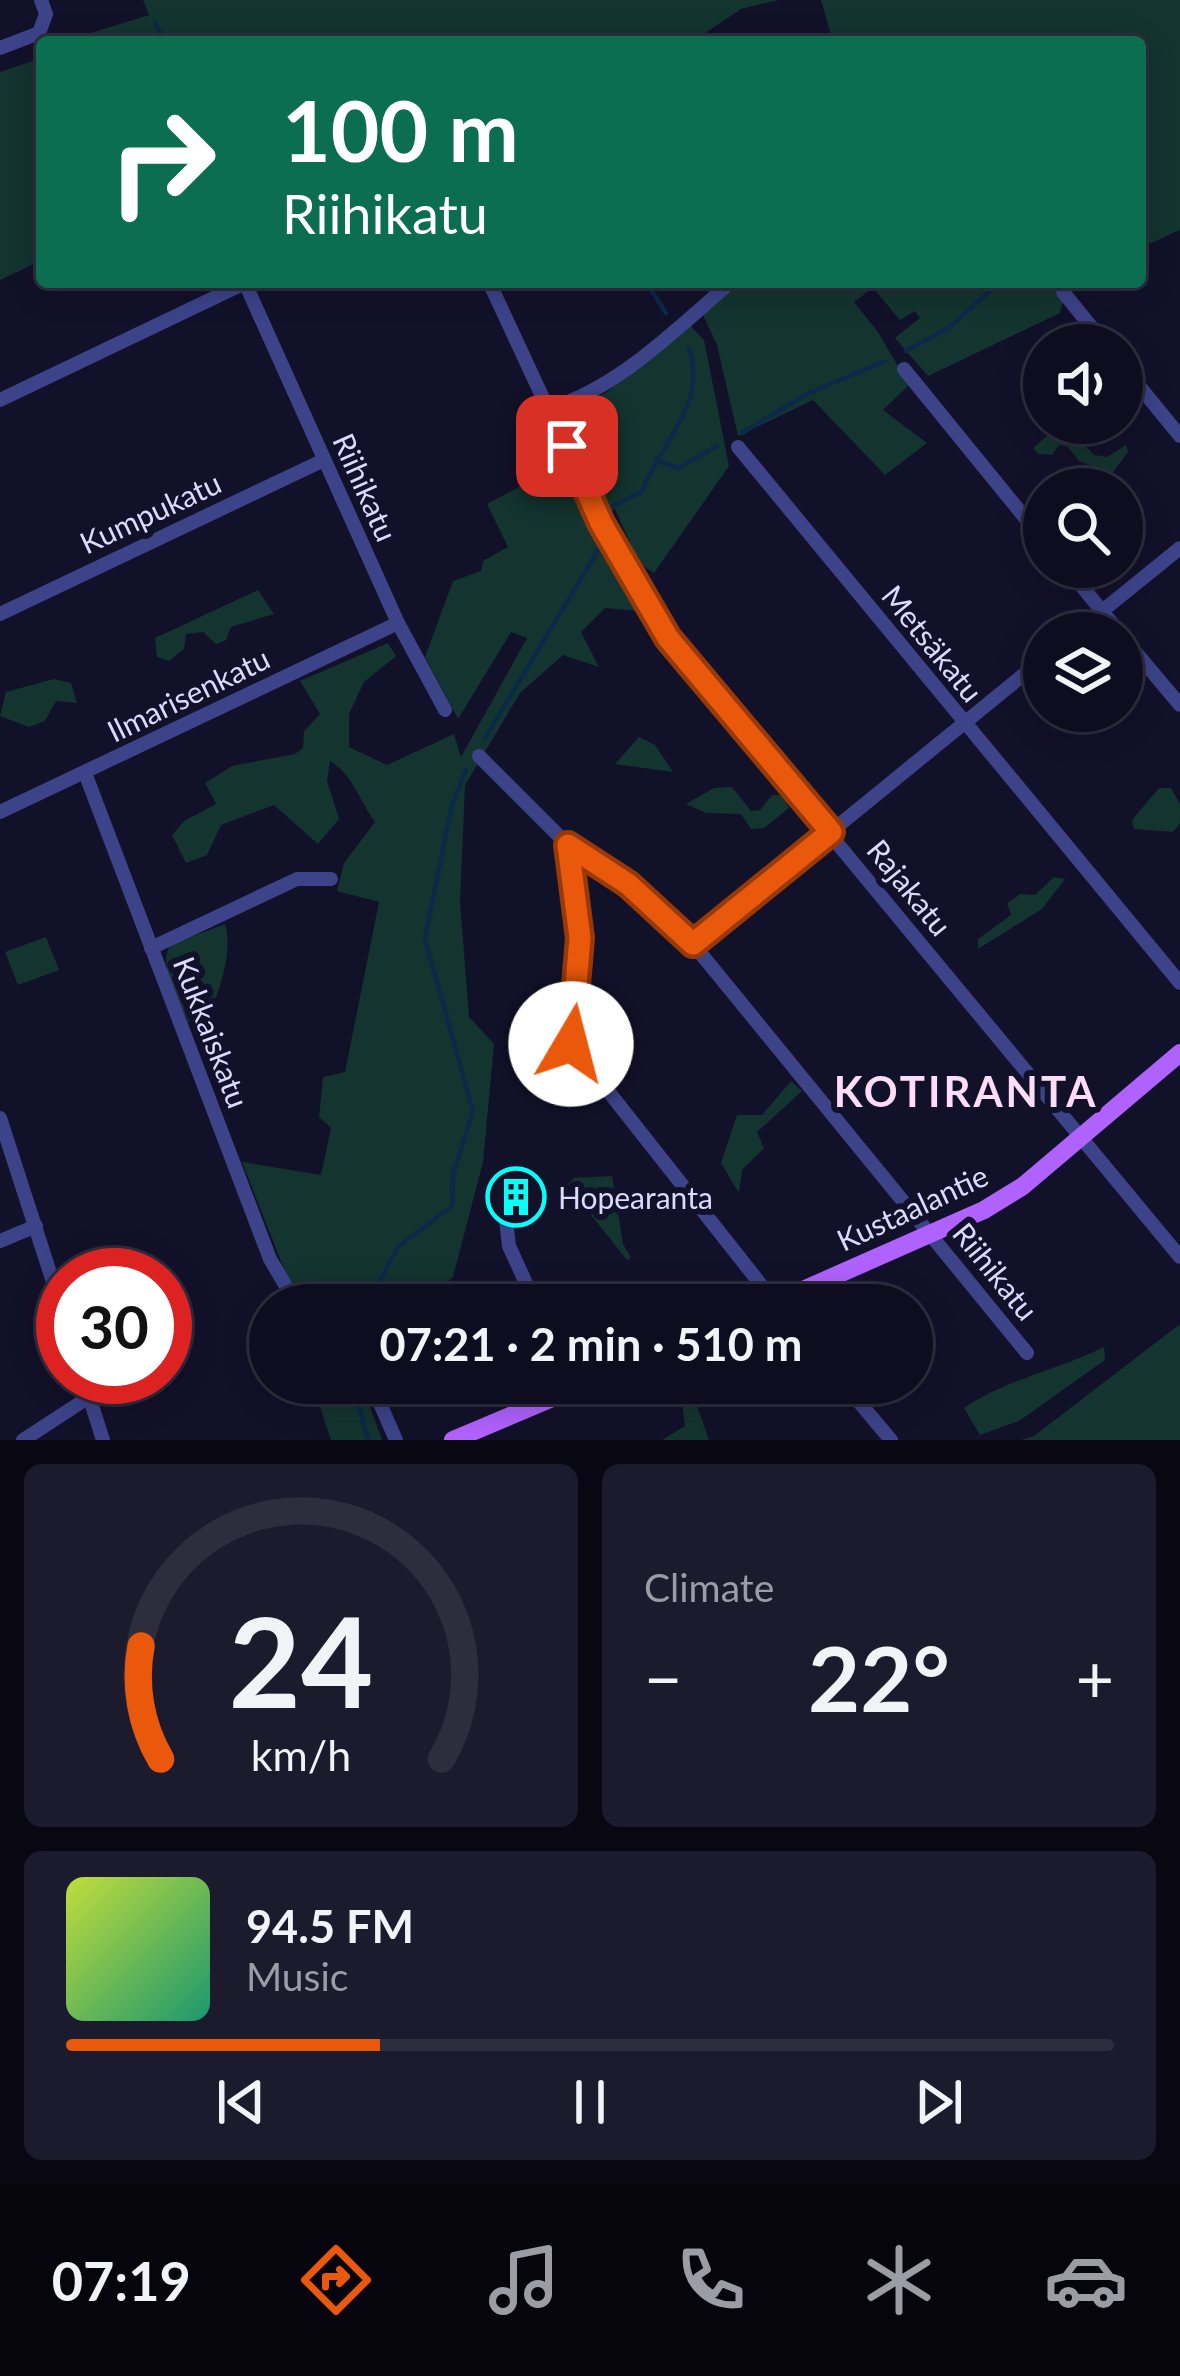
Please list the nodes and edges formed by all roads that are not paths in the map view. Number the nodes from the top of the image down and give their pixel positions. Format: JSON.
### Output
{"nodes":[{"id":1,"x":41,"y":0,"type":"edge"},
{"id":2,"x":0,"y":48,"type":"edge"},
{"id":3,"x":235,"y":288,"type":"edge"},
{"id":4,"x":248,"y":288,"type":"edge"},
{"id":5,"x":492,"y":288,"type":"edge"},
{"id":6,"x":724,"y":288,"type":"edge"},
{"id":7,"x":1063,"y":292,"type":"dead end"},
{"id":8,"x":1089,"y":324,"type":"edge"},
{"id":9,"x":904,"y":370,"type":"dead end"},
{"id":10,"x":1143,"y":391,"type":"edge"},
{"id":11,"x":0,"y":400,"type":"edge"},
{"id":12,"x":550,"y":408,"type":"junction"},
{"id":13,"x":1180,"y":436,"type":"edge"},
{"id":14,"x":738,"y":447,"type":"dead end"},
{"id":15,"x":324,"y":460,"type":"junction"},
{"id":16,"x":1023,"y":515,"type":"edge"},
{"id":17,"x":1180,"y":548,"type":"edge"},
{"id":18,"x":1083,"y":588,"type":"edge"},
{"id":19,"x":1102,"y":611,"type":"joint"},
{"id":20,"x":0,"y":614,"type":"edge"},
{"id":21,"x":398,"y":623,"type":"junction"},
{"id":22,"x":1143,"y":660,"type":"edge"},
{"id":23,"x":1023,"y":675,"type":"edge"},
{"id":24,"x":1180,"y":705,"type":"edge"},
{"id":25,"x":446,"y":710,"type":"dead end"},
{"id":26,"x":964,"y":723,"type":"junction"},
{"id":27,"x":479,"y":756,"type":"dead end"},
{"id":28,"x":85,"y":773,"type":"junction"},
{"id":29,"x":0,"y":812,"type":"edge"},
{"id":30,"x":831,"y":832,"type":"junction"},
{"id":31,"x":568,"y":845,"type":"junction"},
{"id":32,"x":331,"y":879,"type":"dead end"},
{"id":33,"x":693,"y":944,"type":"junction"},
{"id":34,"x":151,"y":948,"type":"junction"},
{"id":35,"x":1180,"y":982,"type":"edge"},
{"id":36,"x":1180,"y":1053,"type":"edge"},
{"id":37,"x":0,"y":1118,"type":"edge"},
{"id":38,"x":1080,"y":1139,"type":"junction"},
{"id":39,"x":506,"y":1220,"type":"dead end"},
{"id":40,"x":36,"y":1226,"type":"junction"},
{"id":41,"x":933,"y":1235,"type":"junction"},
{"id":42,"x":0,"y":1241,"type":"edge"},
{"id":43,"x":43,"y":1248,"type":"edge"},
{"id":44,"x":1180,"y":1257,"type":"edge"},
{"id":45,"x":285,"y":1284,"type":"edge"},
{"id":46,"x":526,"y":1284,"type":"edge"},
{"id":47,"x":758,"y":1284,"type":"edge"},
{"id":48,"x":820,"y":1284,"type":"edge"},
{"id":49,"x":1027,"y":1353,"type":"dead end"},
{"id":50,"x":78,"y":1404,"type":"edge"},
{"id":51,"x":91,"y":1404,"type":"edge"},
{"id":52,"x":380,"y":1404,"type":"edge"},
{"id":53,"x":535,"y":1404,"type":"edge"},
{"id":54,"x":861,"y":1404,"type":"edge"},
{"id":55,"x":23,"y":1440,"type":"edge"},
{"id":56,"x":104,"y":1440,"type":"edge"},
{"id":57,"x":396,"y":1440,"type":"edge"},
{"id":58,"x":453,"y":1440,"type":"edge"},
{"id":59,"x":891,"y":1440,"type":"edge"}],
"edges":[{"from":1,"to":2,"type":"street"},
{"from":3,"to":11,"type":"street"},
{"from":4,"to":15,"type":"street","name":"Riihikatu"},
{"from":5,"to":12,"type":"street","name":"Rajakatu"},
{"from":6,"to":12,"type":"street"},
{"from":7,"to":8,"type":"street"},
{"from":9,"to":16,"type":"street"},
{"from":10,"to":13,"type":"street"},
{"from":12,"to":30,"type":"street","name":"Rajakatu"},
{"from":14,"to":26,"type":"street","name":"Metsäkatu"},
{"from":15,"to":20,"type":"street","name":"Kumpukatu"},
{"from":15,"to":21,"type":"street","name":"Riihikatu"},
{"from":17,"to":19,"type":"street"},
{"from":18,"to":19,"type":"street"},
{"from":21,"to":25,"type":"street","name":"Riihikatu"},
{"from":21,"to":28,"type":"street","name":"Ilmarisenkatu"},
{"from":22,"to":24,"type":"street"},
{"from":23,"to":26,"type":"street"},
{"from":26,"to":30,"type":"street"},
{"from":26,"to":35,"type":"street","name":"Metsäkatu"},
{"from":27,"to":31,"type":"street","name":"Riihikatu"},
{"from":28,"to":29,"type":"street","name":"Ilmarisenkatu"},
{"from":28,"to":34,"type":"street","name":"Kukkaiskatu"},
{"from":30,"to":33,"type":"street"},
{"from":30,"to":38,"type":"street","name":"Rajakatu"},
{"from":31,"to":33,"type":"street","name":"Riihikatu"},
{"from":31,"to":47,"type":"street"},
{"from":32,"to":34,"type":"street"},
{"from":33,"to":41,"type":"street","name":"Riihikatu"},
{"from":34,"to":45,"type":"street","name":"Kukkaiskatu"},
{"from":36,"to":38,"type":"main road","name":"Kustaalantie"},
{"from":37,"to":40,"type":"street"},
{"from":38,"to":41,"type":"main road","name":"Kustaalantie"},
{"from":38,"to":44,"type":"street","name":"Rajakatu"},
{"from":39,"to":46,"type":"street"},
{"from":40,"to":42,"type":"street"},
{"from":40,"to":43,"type":"street"},
{"from":41,"to":48,"type":"main road","name":"Kustaalantie"},
{"from":41,"to":49,"type":"street","name":"Riihikatu"},
{"from":50,"to":55,"type":"street"},
{"from":51,"to":56,"type":"street"},
{"from":52,"to":57,"type":"street"},
{"from":53,"to":58,"type":"main road"},
{"from":54,"to":59,"type":"street"}]}
